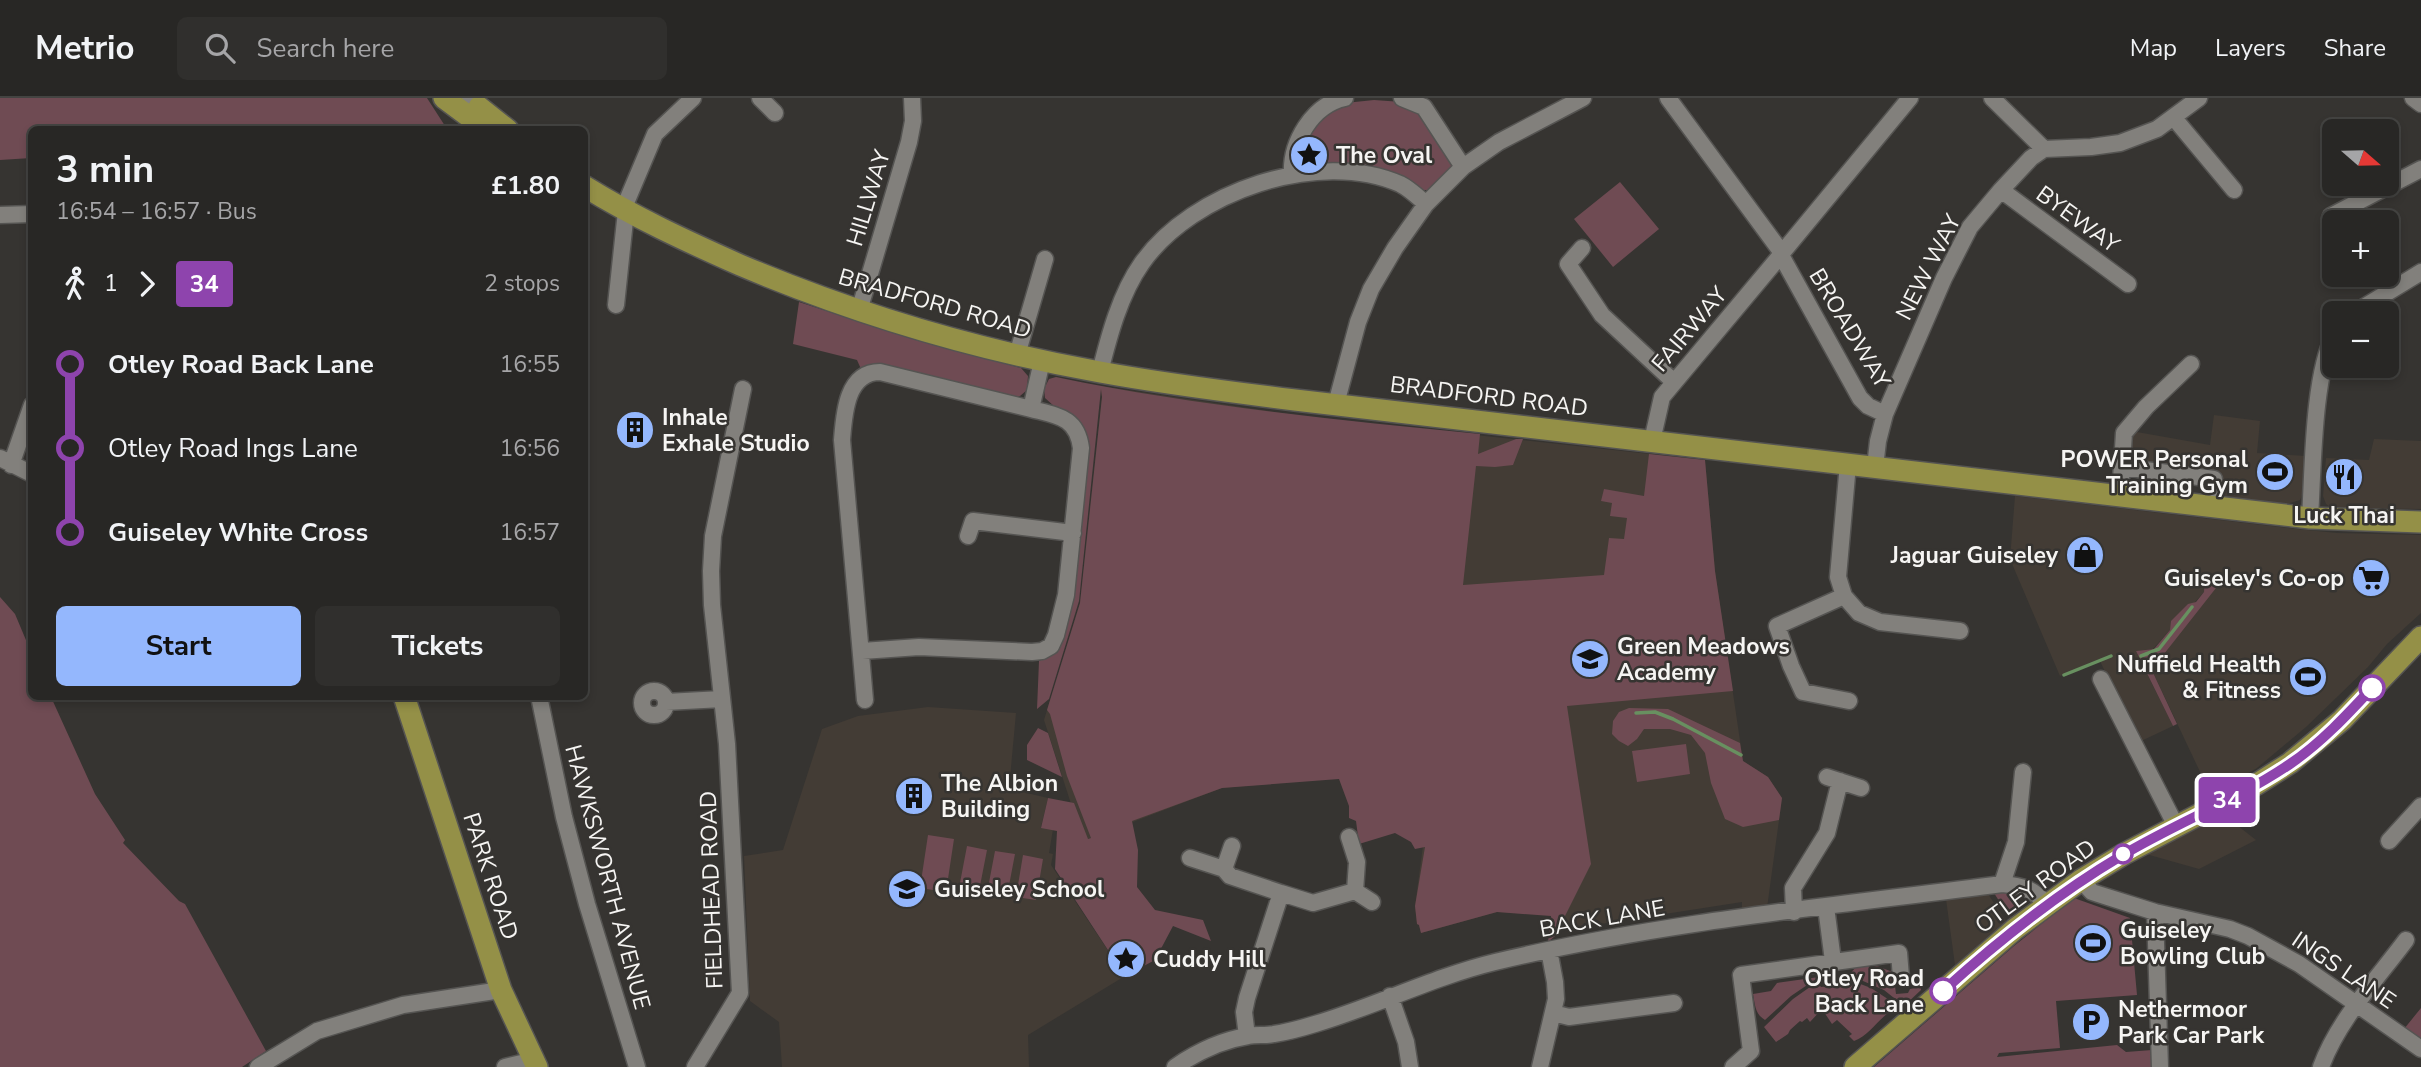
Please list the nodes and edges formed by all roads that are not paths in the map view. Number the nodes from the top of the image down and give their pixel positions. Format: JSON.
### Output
{"nodes":[{"id":1,"x":444,"y":98,"type":"edge"},
{"id":2,"x":693,"y":98,"type":"edge"},
{"id":3,"x":761,"y":98,"type":"edge"},
{"id":4,"x":912,"y":98,"type":"edge"},
{"id":5,"x":1345,"y":98,"type":"edge"},
{"id":6,"x":1583,"y":98,"type":"edge"},
{"id":7,"x":1668,"y":98,"type":"edge"},
{"id":8,"x":1910,"y":98,"type":"edge"},
{"id":9,"x":1992,"y":98,"type":"edge"},
{"id":10,"x":2199,"y":98,"type":"edge"},
{"id":11,"x":2413,"y":98,"type":"edge"},
{"id":12,"x":1411,"y":99,"type":"edge"},
{"id":13,"x":2421,"y":104,"type":"edge"},
{"id":14,"x":469,"y":108,"type":"edge"},
{"id":15,"x":775,"y":113,"type":"dead end"},
{"id":16,"x":2174,"y":118,"type":"junction"},
{"id":17,"x":484,"y":126,"type":"edge"},
{"id":18,"x":501,"y":126,"type":"edge"},
{"id":19,"x":2044,"y":149,"type":"junction"},
{"id":20,"x":1463,"y":167,"type":"junction"},
{"id":21,"x":2421,"y":169,"type":"edge"},
{"id":22,"x":1292,"y":175,"type":"junction"},
{"id":23,"x":588,"y":188,"type":"edge"},
{"id":24,"x":2234,"y":190,"type":"dead end"},
{"id":25,"x":2001,"y":191,"type":"junction"},
{"id":26,"x":1426,"y":204,"type":"junction"},
{"id":27,"x":624,"y":210,"type":"junction"},
{"id":28,"x":2342,"y":210,"type":"edge"},
{"id":29,"x":28,"y":214,"type":"edge"},
{"id":30,"x":0,"y":215,"type":"edge"},
{"id":31,"x":1581,"y":248,"type":"dead end"},
{"id":32,"x":1781,"y":254,"type":"junction"},
{"id":33,"x":1045,"y":259,"type":"dead end"},
{"id":34,"x":2421,"y":272,"type":"edge"},
{"id":35,"x":2128,"y":284,"type":"dead end"},
{"id":36,"x":2374,"y":301,"type":"edge"},
{"id":37,"x":616,"y":305,"type":"dead end"},
{"id":38,"x":859,"y":311,"type":"junction"},
{"id":39,"x":1017,"y":355,"type":"junction"},
{"id":40,"x":1042,"y":360,"type":"junction"},
{"id":41,"x":2191,"y":364,"type":"dead end"},
{"id":42,"x":1100,"y":372,"type":"junction"},
{"id":43,"x":2322,"y":378,"type":"edge"},
{"id":44,"x":1674,"y":382,"type":"junction"},
{"id":45,"x":743,"y":389,"type":"dead end"},
{"id":46,"x":1336,"y":404,"type":"junction"},
{"id":47,"x":1031,"y":409,"type":"junction"},
{"id":48,"x":28,"y":413,"type":"edge"},
{"id":49,"x":1885,"y":414,"type":"junction"},
{"id":50,"x":1652,"y":441,"type":"junction"},
{"id":51,"x":5,"y":462,"type":"edge"},
{"id":52,"x":1847,"y":464,"type":"junction"},
{"id":53,"x":1875,"y":467,"type":"junction"},
{"id":54,"x":2122,"y":467,"type":"junction"},
{"id":55,"x":28,"y":472,"type":"edge"},
{"id":56,"x":2120,"y":495,"type":"junction"},
{"id":57,"x":2211,"y":506,"type":"junction"},
{"id":58,"x":2310,"y":518,"type":"junction"},
{"id":59,"x":2421,"y":522,"type":"edge"},
{"id":60,"x":1073,"y":533,"type":"junction"},
{"id":61,"x":968,"y":536,"type":"dead end"},
{"id":62,"x":1844,"y":596,"type":"junction"},
{"id":63,"x":1960,"y":631,"type":"dead end"},
{"id":64,"x":2421,"y":637,"type":"edge"},
{"id":65,"x":862,"y":651,"type":"junction"},
{"id":66,"x":2101,"y":679,"type":"dead end"},
{"id":67,"x":722,"y":699,"type":"junction"},
{"id":68,"x":405,"y":700,"type":"edge"},
{"id":69,"x":540,"y":700,"type":"edge"},
{"id":70,"x":865,"y":700,"type":"dead end"},
{"id":71,"x":1849,"y":701,"type":"dead end"},
{"id":72,"x":666,"y":702,"type":"dead end"},
{"id":73,"x":2021,"y":772,"type":"dead end"},
{"id":74,"x":1861,"y":788,"type":"dead end"},
{"id":75,"x":2420,"y":810,"type":"edge"},
{"id":76,"x":2176,"y":826,"type":"junction"},
{"id":77,"x":1349,"y":837,"type":"dead end"},
{"id":78,"x":2389,"y":841,"type":"dead end"},
{"id":79,"x":1232,"y":846,"type":"dead end"},
{"id":80,"x":1191,"y":858,"type":"dead end"},
{"id":81,"x":1224,"y":869,"type":"junction"},
{"id":82,"x":2081,"y":880,"type":"junction"},
{"id":83,"x":2002,"y":884,"type":"junction"},
{"id":84,"x":1355,"y":891,"type":"junction"},
{"id":85,"x":1281,"y":893,"type":"junction"},
{"id":86,"x":1372,"y":902,"type":"dead end"},
{"id":87,"x":2046,"y":904,"type":"junction"},
{"id":88,"x":1826,"y":907,"type":"junction"},
{"id":89,"x":1794,"y":912,"type":"junction"},
{"id":90,"x":2155,"y":912,"type":"junction"},
{"id":91,"x":2406,"y":940,"type":"dead end"},
{"id":92,"x":1549,"y":950,"type":"junction"},
{"id":93,"x":1833,"y":961,"type":"junction"},
{"id":94,"x":1902,"y":977,"type":"dead end"},
{"id":95,"x":501,"y":990,"type":"junction"},
{"id":96,"x":1390,"y":996,"type":"junction"},
{"id":97,"x":1674,"y":1003,"type":"dead end"},
{"id":98,"x":2357,"y":1005,"type":"junction"},
{"id":99,"x":1553,"y":1013,"type":"junction"},
{"id":100,"x":1247,"y":1036,"type":"junction"},
{"id":101,"x":2421,"y":1049,"type":"edge"},
{"id":102,"x":535,"y":1064,"type":"edge"},
{"id":103,"x":258,"y":1067,"type":"edge"},
{"id":104,"x":505,"y":1067,"type":"edge"},
{"id":105,"x":637,"y":1067,"type":"edge"},
{"id":106,"x":695,"y":1067,"type":"edge"},
{"id":107,"x":1175,"y":1067,"type":"edge"},
{"id":108,"x":1410,"y":1067,"type":"edge"},
{"id":109,"x":1540,"y":1067,"type":"edge"},
{"id":110,"x":1734,"y":1067,"type":"edge"},
{"id":111,"x":1856,"y":1067,"type":"edge"},
{"id":112,"x":2160,"y":1067,"type":"edge"},
{"id":113,"x":2321,"y":1067,"type":"edge"}],
"edges":[{"from":1,"to":14,"type":"main road"},
{"from":2,"to":27,"type":"street"},
{"from":3,"to":15,"type":"street"},
{"from":4,"to":38,"type":"street","name":"HILLWAY"},
{"from":5,"to":22,"type":"street"},
{"from":6,"to":20,"type":"street"},
{"from":7,"to":32,"type":"street","name":"BROADWAY"},
{"from":8,"to":32,"type":"street","name":"FAIRWAY"},
{"from":9,"to":19,"type":"street"},
{"from":10,"to":16,"type":"street"},
{"from":11,"to":13,"type":"street"},
{"from":12,"to":20,"type":"street"},
{"from":14,"to":17,"type":"main road"},
{"from":14,"to":18,"type":"main road"},
{"from":16,"to":19,"type":"street"},
{"from":16,"to":24,"type":"street"},
{"from":19,"to":25,"type":"street","name":"NEW WAY"},
{"from":20,"to":26,"type":"street"},
{"from":21,"to":28,"type":"street"},
{"from":22,"to":26,"type":"street"},
{"from":22,"to":42,"type":"street"},
{"from":23,"to":27,"type":"main road","name":"BRADFORD ROAD"},
{"from":25,"to":35,"type":"street","name":"BYEWAY"},
{"from":25,"to":49,"type":"street","name":"NEW WAY"},
{"from":26,"to":46,"type":"street"},
{"from":27,"to":37,"type":"street"},
{"from":27,"to":38,"type":"main road","name":"BRADFORD ROAD"},
{"from":29,"to":30,"type":"street"},
{"from":31,"to":44,"type":"street"},
{"from":32,"to":44,"type":"street","name":"FAIRWAY"},
{"from":32,"to":49,"type":"street","name":"BROADWAY"},
{"from":33,"to":39,"type":"street"},
{"from":34,"to":36,"type":"street"},
{"from":38,"to":39,"type":"main road","name":"BRADFORD ROAD"},
{"from":39,"to":40,"type":"main road","name":"BRADFORD ROAD"},
{"from":40,"to":42,"type":"main road","name":"BRADFORD ROAD"},
{"from":40,"to":47,"type":"street"},
{"from":41,"to":54,"type":"street"},
{"from":42,"to":46,"type":"main road","name":"BRADFORD ROAD"},
{"from":43,"to":58,"type":"street"},
{"from":44,"to":50,"type":"street","name":"FAIRWAY"},
{"from":45,"to":67,"type":"street","name":"FIELDHEAD ROAD"},
{"from":46,"to":50,"type":"main road","name":"BRADFORD ROAD"},
{"from":47,"to":60,"type":"street"},
{"from":47,"to":65,"type":"street"},
{"from":48,"to":51,"type":"street"},
{"from":49,"to":53,"type":"street","name":"NEW WAY"},
{"from":50,"to":52,"type":"main road","name":"BRADFORD ROAD"},
{"from":51,"to":55,"type":"street"},
{"from":52,"to":53,"type":"main road","name":"BRADFORD ROAD"},
{"from":52,"to":62,"type":"street"},
{"from":53,"to":56,"type":"main road","name":"BRADFORD ROAD"},
{"from":54,"to":56,"type":"street"},
{"from":54,"to":57,"type":"street"},
{"from":56,"to":57,"type":"main road","name":"BRADFORD ROAD"},
{"from":57,"to":58,"type":"main road","name":"BRADFORD ROAD"},
{"from":58,"to":59,"type":"main road","name":"BRADFORD ROAD"},
{"from":60,"to":61,"type":"street"},
{"from":60,"to":65,"type":"street"},
{"from":62,"to":63,"type":"street"},
{"from":62,"to":71,"type":"street"},
{"from":64,"to":76,"type":"main road","name":"OTLEY ROAD"},
{"from":65,"to":70,"type":"street"},
{"from":66,"to":76,"type":"street"},
{"from":67,"to":72,"type":"street"},
{"from":67,"to":106,"type":"street","name":"FIELDHEAD ROAD"},
{"from":68,"to":95,"type":"main road","name":"PARK ROAD"},
{"from":69,"to":105,"type":"street","name":"HAWKSWORTH AVENUE"},
{"from":73,"to":83,"type":"street"},
{"from":74,"to":89,"type":"street"},
{"from":75,"to":78,"type":"street"},
{"from":76,"to":82,"type":"main road","name":"OTLEY ROAD"},
{"from":77,"to":84,"type":"street"},
{"from":79,"to":81,"type":"street"},
{"from":80,"to":81,"type":"street"},
{"from":81,"to":85,"type":"street"},
{"from":82,"to":87,"type":"main road","name":"OTLEY ROAD"},
{"from":82,"to":90,"type":"street","name":"INGS LANE"},
{"from":83,"to":87,"type":"street","name":"BACK LANE"},
{"from":83,"to":88,"type":"street","name":"BACK LANE"},
{"from":84,"to":85,"type":"street"},
{"from":84,"to":86,"type":"street"},
{"from":85,"to":100,"type":"street"},
{"from":87,"to":111,"type":"main road","name":"OTLEY ROAD"},
{"from":88,"to":89,"type":"street","name":"BACK LANE"},
{"from":88,"to":93,"type":"street"},
{"from":89,"to":92,"type":"street","name":"BACK LANE"},
{"from":90,"to":98,"type":"street","name":"INGS LANE"},
{"from":90,"to":112,"type":"street"},
{"from":91,"to":98,"type":"street"},
{"from":92,"to":96,"type":"street","name":"BACK LANE"},
{"from":92,"to":99,"type":"street"},
{"from":93,"to":94,"type":"street"},
{"from":93,"to":110,"type":"street"},
{"from":95,"to":102,"type":"main road","name":"PARK ROAD"},
{"from":95,"to":103,"type":"street"},
{"from":96,"to":100,"type":"street","name":"BACK LANE"},
{"from":96,"to":108,"type":"street"},
{"from":97,"to":99,"type":"street"},
{"from":98,"to":101,"type":"street","name":"INGS LANE"},
{"from":98,"to":113,"type":"street"},
{"from":99,"to":109,"type":"street"},
{"from":100,"to":107,"type":"street","name":"BACK LANE"},
{"from":102,"to":104,"type":"street"}]}
